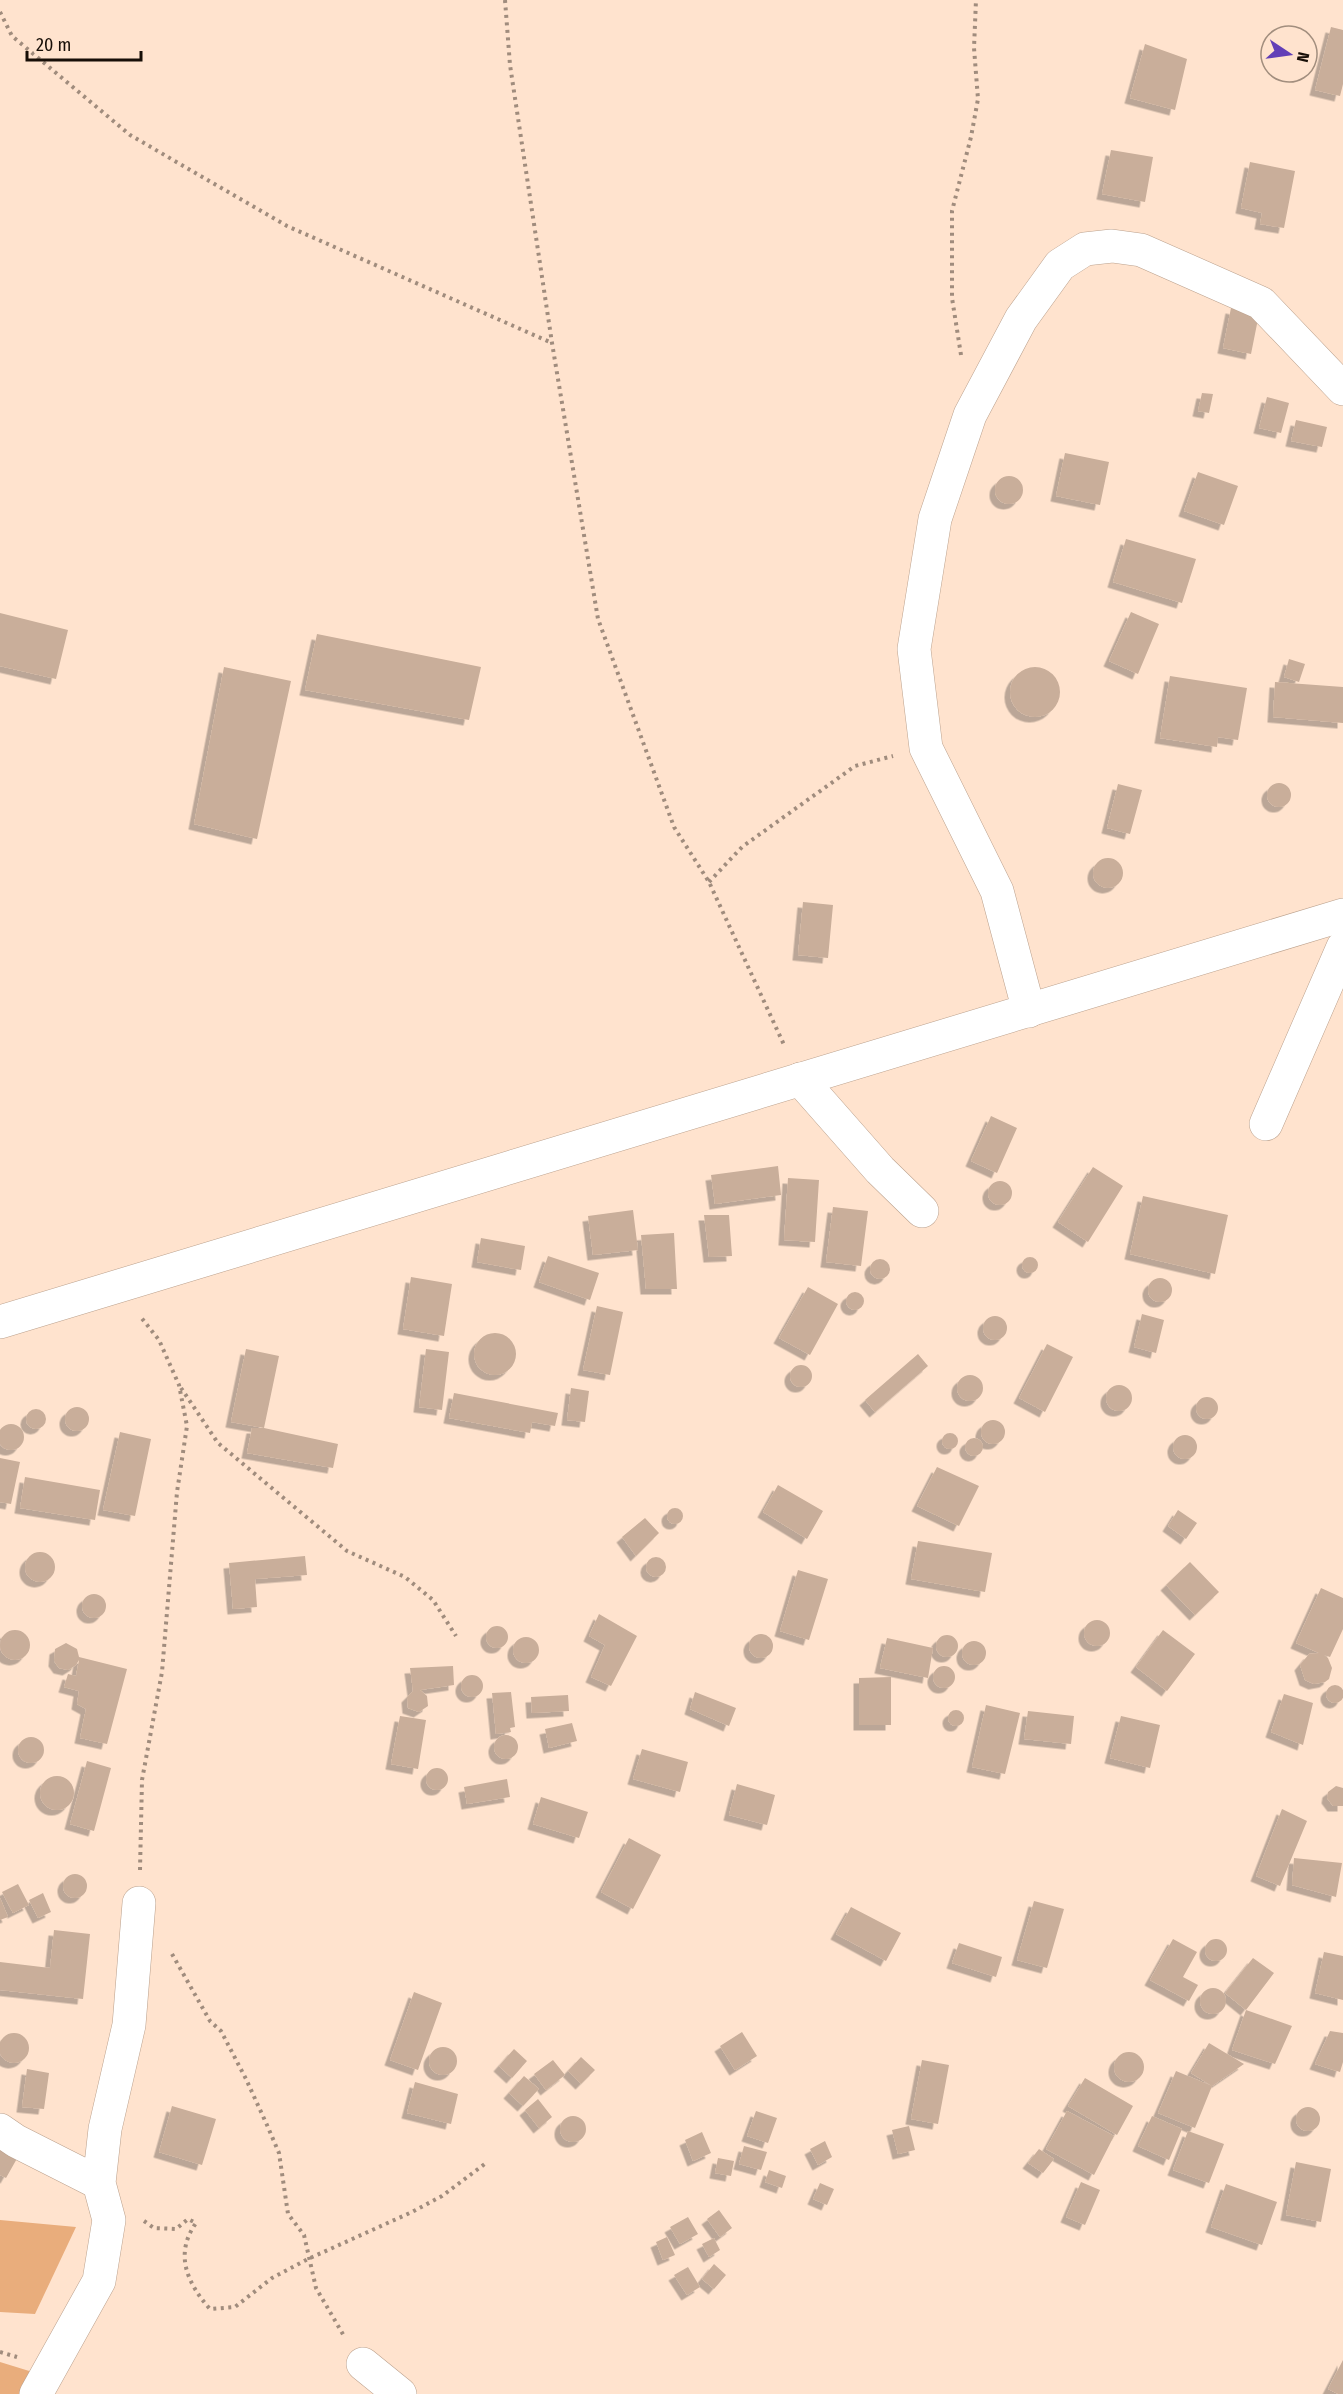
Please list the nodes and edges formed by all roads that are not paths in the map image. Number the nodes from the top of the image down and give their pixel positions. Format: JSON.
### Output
{"nodes":[{"id":1,"x":1343,"y":389,"type":"edge"},
{"id":2,"x":1343,"y":915,"type":"edge"},
{"id":3,"x":1343,"y":947,"type":"edge"},
{"id":4,"x":1029,"y":1011,"type":"junction"},
{"id":5,"x":800,"y":1079,"type":"junction"},
{"id":6,"x":1266,"y":1124,"type":"dead end"},
{"id":7,"x":922,"y":1211,"type":"dead end"},
{"id":8,"x":0,"y":1322,"type":"edge"},
{"id":9,"x":139,"y":1904,"type":"road end"},
{"id":10,"x":0,"y":2130,"type":"edge"},
{"id":11,"x":99,"y":2183,"type":"junction"},
{"id":12,"x":363,"y":2364,"type":"road end"},
{"id":13,"x":36,"y":2394,"type":"edge"},
{"id":14,"x":400,"y":2394,"type":"edge"}],
"edges":[{"from":1,"to":4,"type":"street"},
{"from":2,"to":4,"type":"street"},
{"from":3,"to":6,"type":"street"},
{"from":4,"to":5,"type":"street"},
{"from":5,"to":7,"type":"street"},
{"from":5,"to":8,"type":"street"},
{"from":9,"to":11,"type":"street"},
{"from":10,"to":11,"type":"street"},
{"from":11,"to":13,"type":"street"},
{"from":12,"to":14,"type":"street"}]}
